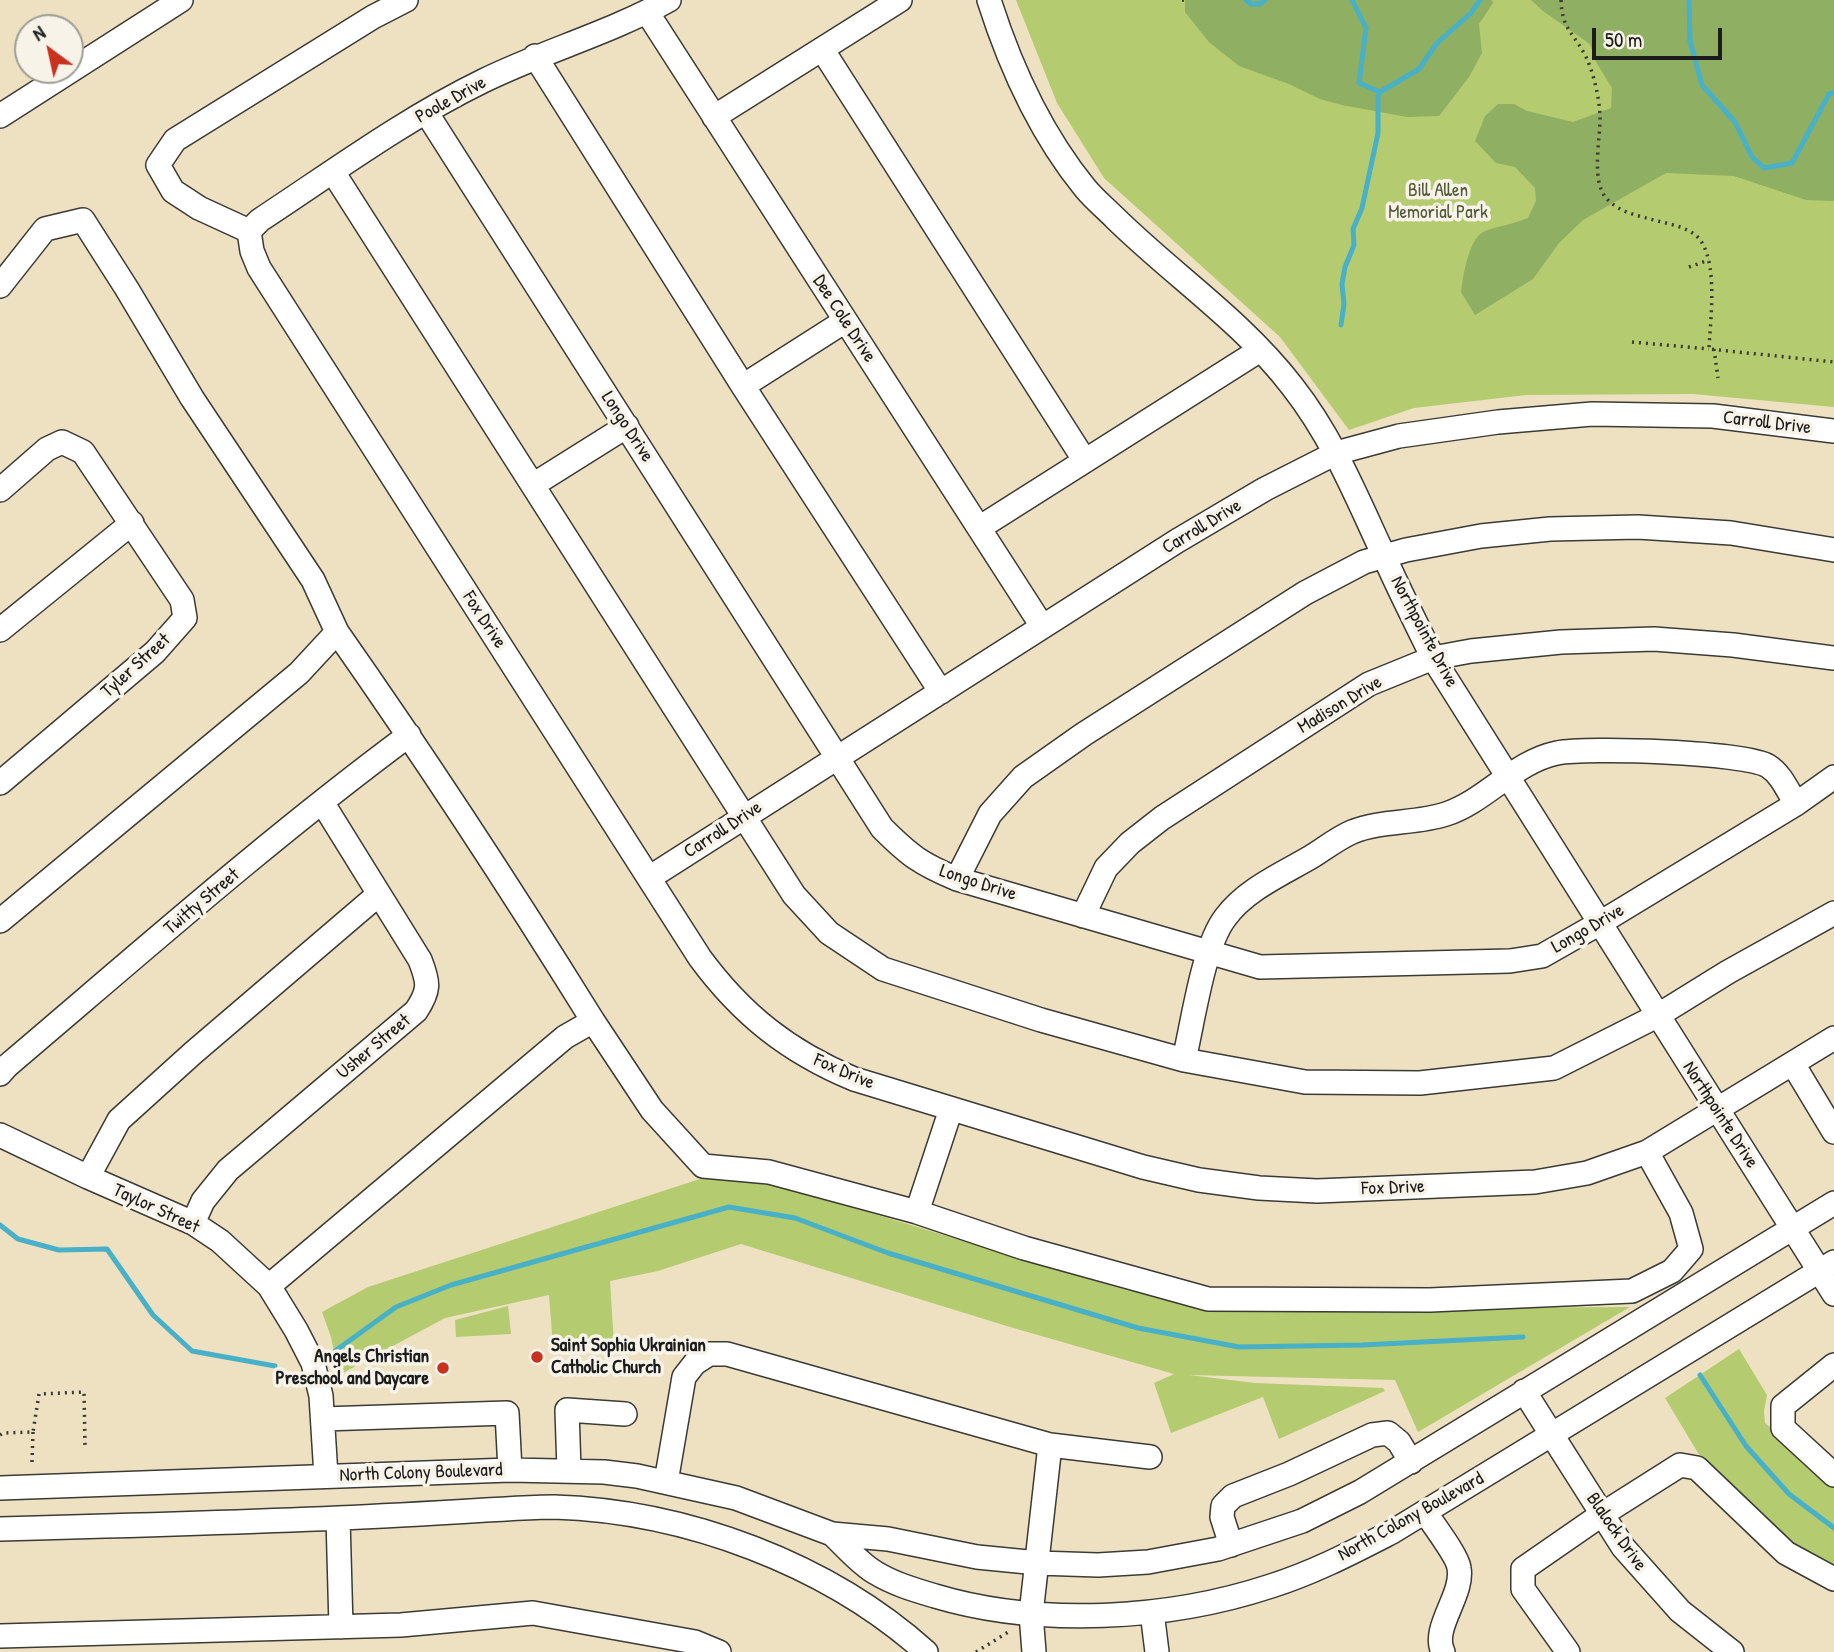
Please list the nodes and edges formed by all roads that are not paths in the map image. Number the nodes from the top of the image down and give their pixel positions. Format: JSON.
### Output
{"nodes":[{"id":1,"x":181,"y":0,"type":"edge"},
{"id":2,"x":405,"y":0,"type":"edge"},
{"id":3,"x":669,"y":0,"type":"edge"},
{"id":4,"x":900,"y":0,"type":"edge"},
{"id":5,"x":989,"y":0,"type":"edge"},
{"id":6,"x":647,"y":12,"type":"junction"},
{"id":7,"x":822,"y":49,"type":"junction"},
{"id":8,"x":535,"y":56,"type":"junction"},
{"id":9,"x":426,"y":112,"type":"junction"},
{"id":10,"x":0,"y":116,"type":"edge"},
{"id":11,"x":714,"y":117,"type":"junction"},
{"id":12,"x":333,"y":172,"type":"junction"},
{"id":13,"x":249,"y":231,"type":"junction"},
{"id":14,"x":0,"y":286,"type":"edge"},
{"id":15,"x":845,"y":321,"type":"junction"},
{"id":16,"x":1260,"y":350,"type":"junction"},
{"id":17,"x":743,"y":386,"type":"junction"},
{"id":18,"x":627,"y":426,"type":"junction"},
{"id":19,"x":1834,"y":431,"type":"edge"},
{"id":20,"x":1336,"y":453,"type":"junction"},
{"id":21,"x":1085,"y":461,"type":"junction"},
{"id":22,"x":533,"y":485,"type":"junction"},
{"id":23,"x":0,"y":490,"type":"edge"},
{"id":24,"x":132,"y":523,"type":"junction"},
{"id":25,"x":979,"y":528,"type":"junction"},
{"id":26,"x":1834,"y":550,"type":"edge"},
{"id":27,"x":1384,"y":556,"type":"junction"},
{"id":28,"x":1042,"y":626,"type":"junction"},
{"id":29,"x":0,"y":630,"type":"edge"},
{"id":30,"x":337,"y":632,"type":"junction"},
{"id":31,"x":1433,"y":658,"type":"junction"},
{"id":32,"x":1834,"y":658,"type":"edge"},
{"id":33,"x":941,"y":692,"type":"junction"},
{"id":34,"x":409,"y":734,"type":"junction"},
{"id":35,"x":838,"y":757,"type":"junction"},
{"id":36,"x":1508,"y":776,"type":"junction"},
{"id":37,"x":1834,"y":777,"type":"edge"},
{"id":38,"x":0,"y":783,"type":"edge"},
{"id":39,"x":322,"y":802,"type":"junction"},
{"id":40,"x":1796,"y":804,"type":"junction"},
{"id":41,"x":744,"y":816,"type":"junction"},
{"id":42,"x":649,"y":878,"type":"junction"},
{"id":43,"x":957,"y":879,"type":"junction"},
{"id":44,"x":379,"y":894,"type":"junction"},
{"id":45,"x":1834,"y":913,"type":"edge"},
{"id":46,"x":1083,"y":916,"type":"junction"},
{"id":47,"x":0,"y":920,"type":"edge"},
{"id":48,"x":1600,"y":923,"type":"junction"},
{"id":49,"x":1209,"y":952,"type":"junction"},
{"id":50,"x":1657,"y":1016,"type":"junction"},
{"id":51,"x":593,"y":1021,"type":"junction"},
{"id":52,"x":1834,"y":1038,"type":"edge"},
{"id":53,"x":1184,"y":1060,"type":"junction"},
{"id":54,"x":1793,"y":1064,"type":"junction"},
{"id":55,"x":0,"y":1074,"type":"edge"},
{"id":56,"x":951,"y":1110,"type":"junction"},
{"id":57,"x":1717,"y":1111,"type":"junction"},
{"id":58,"x":1834,"y":1132,"type":"edge"},
{"id":59,"x":0,"y":1135,"type":"edge"},
{"id":60,"x":1647,"y":1152,"type":"junction"},
{"id":61,"x":88,"y":1177,"type":"junction"},
{"id":62,"x":1834,"y":1203,"type":"edge"},
{"id":63,"x":917,"y":1212,"type":"junction"},
{"id":64,"x":193,"y":1223,"type":"junction"},
{"id":65,"x":1794,"y":1228,"type":"junction"},
{"id":66,"x":1827,"y":1266,"type":"edge"},
{"id":67,"x":269,"y":1286,"type":"junction"},
{"id":68,"x":1834,"y":1294,"type":"edge"},
{"id":69,"x":1834,"y":1365,"type":"edge"},
{"id":70,"x":1524,"y":1391,"type":"junction"},
{"id":71,"x":625,"y":1414,"type":"dead end"},
{"id":72,"x":323,"y":1419,"type":"junction"},
{"id":73,"x":1552,"y":1435,"type":"junction"},
{"id":74,"x":1050,"y":1445,"type":"junction"},
{"id":75,"x":1150,"y":1457,"type":"dead end"},
{"id":76,"x":1411,"y":1462,"type":"junction"},
{"id":77,"x":510,"y":1470,"type":"junction"},
{"id":78,"x":569,"y":1470,"type":"junction"},
{"id":79,"x":1834,"y":1475,"type":"edge"},
{"id":80,"x":326,"y":1476,"type":"junction"},
{"id":81,"x":666,"y":1482,"type":"junction"},
{"id":82,"x":0,"y":1488,"type":"edge"},
{"id":83,"x":1425,"y":1512,"type":"junction"},
{"id":84,"x":1601,"y":1515,"type":"junction"},
{"id":85,"x":338,"y":1518,"type":"junction"},
{"id":86,"x":0,"y":1529,"type":"edge"},
{"id":87,"x":832,"y":1534,"type":"junction"},
{"id":88,"x":1231,"y":1545,"type":"junction"},
{"id":89,"x":1038,"y":1563,"type":"junction"},
{"id":90,"x":1834,"y":1579,"type":"edge"},
{"id":91,"x":1152,"y":1612,"type":"junction"},
{"id":92,"x":1031,"y":1614,"type":"junction"},
{"id":93,"x":341,"y":1627,"type":"junction"},
{"id":94,"x":0,"y":1636,"type":"edge"},
{"id":95,"x":719,"y":1652,"type":"edge"},
{"id":96,"x":926,"y":1652,"type":"edge"},
{"id":97,"x":1034,"y":1652,"type":"edge"},
{"id":98,"x":1157,"y":1652,"type":"edge"},
{"id":99,"x":1443,"y":1652,"type":"edge"},
{"id":100,"x":1568,"y":1652,"type":"edge"},
{"id":101,"x":1732,"y":1652,"type":"edge"}],
"edges":[{"from":1,"to":10,"type":"street"},
{"from":2,"to":13,"type":"street"},
{"from":3,"to":6,"type":"street","name":"Poole Drive"},
{"from":4,"to":7,"type":"street"},
{"from":5,"to":16,"type":"street","name":"Northpointe Drive"},
{"from":6,"to":8,"type":"street","name":"Poole Drive"},
{"from":6,"to":11,"type":"street","name":"Dee Cole Drive"},
{"from":7,"to":11,"type":"street"},
{"from":7,"to":21,"type":"street"},
{"from":8,"to":9,"type":"street","name":"Poole Drive"},
{"from":8,"to":17,"type":"street"},
{"from":9,"to":12,"type":"street","name":"Poole Drive"},
{"from":9,"to":18,"type":"street","name":"Longo Drive"},
{"from":11,"to":15,"type":"street","name":"Dee Cole Drive"},
{"from":12,"to":13,"type":"street","name":"Poole Drive"},
{"from":12,"to":22,"type":"street"},
{"from":13,"to":42,"type":"street","name":"Fox Drive"},
{"from":14,"to":30,"type":"street"},
{"from":15,"to":17,"type":"street"},
{"from":15,"to":25,"type":"street","name":"Dee Cole Drive"},
{"from":16,"to":20,"type":"street","name":"Northpointe Drive"},
{"from":16,"to":21,"type":"street"},
{"from":17,"to":33,"type":"street"},
{"from":18,"to":22,"type":"street"},
{"from":18,"to":35,"type":"street","name":"Longo Drive"},
{"from":19,"to":20,"type":"street","name":"Carroll Drive"},
{"from":20,"to":27,"type":"street","name":"Northpointe Drive"},
{"from":20,"to":28,"type":"street","name":"Carroll Drive"},
{"from":21,"to":25,"type":"street"},
{"from":22,"to":41,"type":"street"},
{"from":23,"to":24,"type":"street"},
{"from":24,"to":29,"type":"street"},
{"from":24,"to":38,"type":"street","name":"Tyler Street"},
{"from":25,"to":28,"type":"street","name":"Dee Cole Drive"},
{"from":26,"to":27,"type":"street"},
{"from":27,"to":31,"type":"street","name":"Northpointe Drive"},
{"from":27,"to":43,"type":"street"},
{"from":28,"to":33,"type":"street","name":"Carroll Drive"},
{"from":30,"to":34,"type":"street"},
{"from":30,"to":47,"type":"street"},
{"from":31,"to":32,"type":"street","name":"Madison Drive"},
{"from":31,"to":36,"type":"street","name":"Northpointe Drive"},
{"from":31,"to":46,"type":"street","name":"Madison Drive"},
{"from":33,"to":35,"type":"street","name":"Carroll Drive"},
{"from":34,"to":39,"type":"street","name":"Twitty Street"},
{"from":34,"to":51,"type":"street"},
{"from":35,"to":41,"type":"street","name":"Carroll Drive"},
{"from":35,"to":43,"type":"street","name":"Longo Drive"},
{"from":36,"to":40,"type":"street"},
{"from":36,"to":48,"type":"street","name":"Northpointe Drive"},
{"from":36,"to":49,"type":"street"},
{"from":37,"to":40,"type":"street","name":"Longo Drive"},
{"from":39,"to":44,"type":"street","name":"Usher Street"},
{"from":39,"to":55,"type":"street","name":"Twitty Street"},
{"from":40,"to":48,"type":"street","name":"Longo Drive"},
{"from":41,"to":42,"type":"street","name":"Carroll Drive"},
{"from":41,"to":53,"type":"street"},
{"from":42,"to":56,"type":"street","name":"Fox Drive"},
{"from":43,"to":46,"type":"street","name":"Longo Drive"},
{"from":44,"to":61,"type":"street"},
{"from":44,"to":64,"type":"street","name":"Usher Street"},
{"from":45,"to":50,"type":"street"},
{"from":46,"to":49,"type":"street","name":"Longo Drive"},
{"from":48,"to":49,"type":"street","name":"Longo Drive"},
{"from":48,"to":50,"type":"street","name":"Northpointe Drive"},
{"from":49,"to":53,"type":"street"},
{"from":50,"to":53,"type":"street"},
{"from":50,"to":57,"type":"street","name":"Northpointe Drive"},
{"from":51,"to":63,"type":"street"},
{"from":51,"to":67,"type":"street"},
{"from":52,"to":54,"type":"street","name":"Fox Drive"},
{"from":54,"to":57,"type":"street","name":"Fox Drive"},
{"from":54,"to":58,"type":"street"},
{"from":56,"to":60,"type":"street","name":"Fox Drive"},
{"from":56,"to":63,"type":"street"},
{"from":57,"to":60,"type":"street","name":"Fox Drive"},
{"from":57,"to":65,"type":"street","name":"Northpointe Drive"},
{"from":59,"to":61,"type":"street","name":"Taylor Street"},
{"from":60,"to":63,"type":"street"},
{"from":61,"to":64,"type":"street","name":"Taylor Street"},
{"from":62,"to":65,"type":"street","name":"North Colony Boulevard"},
{"from":64,"to":67,"type":"street","name":"Taylor Street"},
{"from":65,"to":66,"type":"street","name":"Northpointe Drive"},
{"from":65,"to":70,"type":"street","name":"North Colony Boulevard"},
{"from":66,"to":68,"type":"street","name":"Northpointe Drive"},
{"from":66,"to":73,"type":"street","name":"North Colony Boulevard"},
{"from":67,"to":72,"type":"street","name":"Taylor Street"},
{"from":69,"to":79,"type":"street"},
{"from":70,"to":73,"type":"street","name":"Blalock Drive"},
{"from":70,"to":76,"type":"street","name":"North Colony Boulevard"},
{"from":71,"to":78,"type":"street"},
{"from":72,"to":77,"type":"street"},
{"from":72,"to":80,"type":"street","name":"Taylor Street"},
{"from":73,"to":83,"type":"street","name":"North Colony Boulevard"},
{"from":73,"to":84,"type":"street","name":"Blalock Drive"},
{"from":74,"to":75,"type":"street"},
{"from":74,"to":81,"type":"street"},
{"from":74,"to":89,"type":"street"},
{"from":76,"to":88,"type":"street","name":"North Colony Boulevard"},
{"from":76,"to":88,"type":"street"},
{"from":77,"to":78,"type":"street","name":"North Colony Boulevard"},
{"from":77,"to":80,"type":"street","name":"North Colony Boulevard"},
{"from":78,"to":81,"type":"street","name":"North Colony Boulevard"},
{"from":80,"to":82,"type":"street","name":"North Colony Boulevard"},
{"from":81,"to":87,"type":"street","name":"North Colony Boulevard"},
{"from":83,"to":91,"type":"street","name":"North Colony Boulevard"},
{"from":83,"to":99,"type":"street"},
{"from":84,"to":90,"type":"street"},
{"from":84,"to":100,"type":"street"},
{"from":84,"to":101,"type":"street","name":"Blalock Drive"},
{"from":85,"to":86,"type":"street"},
{"from":85,"to":93,"type":"street"},
{"from":85,"to":96,"type":"street"},
{"from":87,"to":89,"type":"street","name":"North Colony Boulevard"},
{"from":87,"to":92,"type":"street","name":"North Colony Boulevard"},
{"from":88,"to":89,"type":"street","name":"North Colony Boulevard"},
{"from":89,"to":92,"type":"street"},
{"from":91,"to":92,"type":"street","name":"North Colony Boulevard"},
{"from":91,"to":98,"type":"street"},
{"from":92,"to":97,"type":"street"},
{"from":93,"to":94,"type":"street"},
{"from":93,"to":95,"type":"street"}]}
